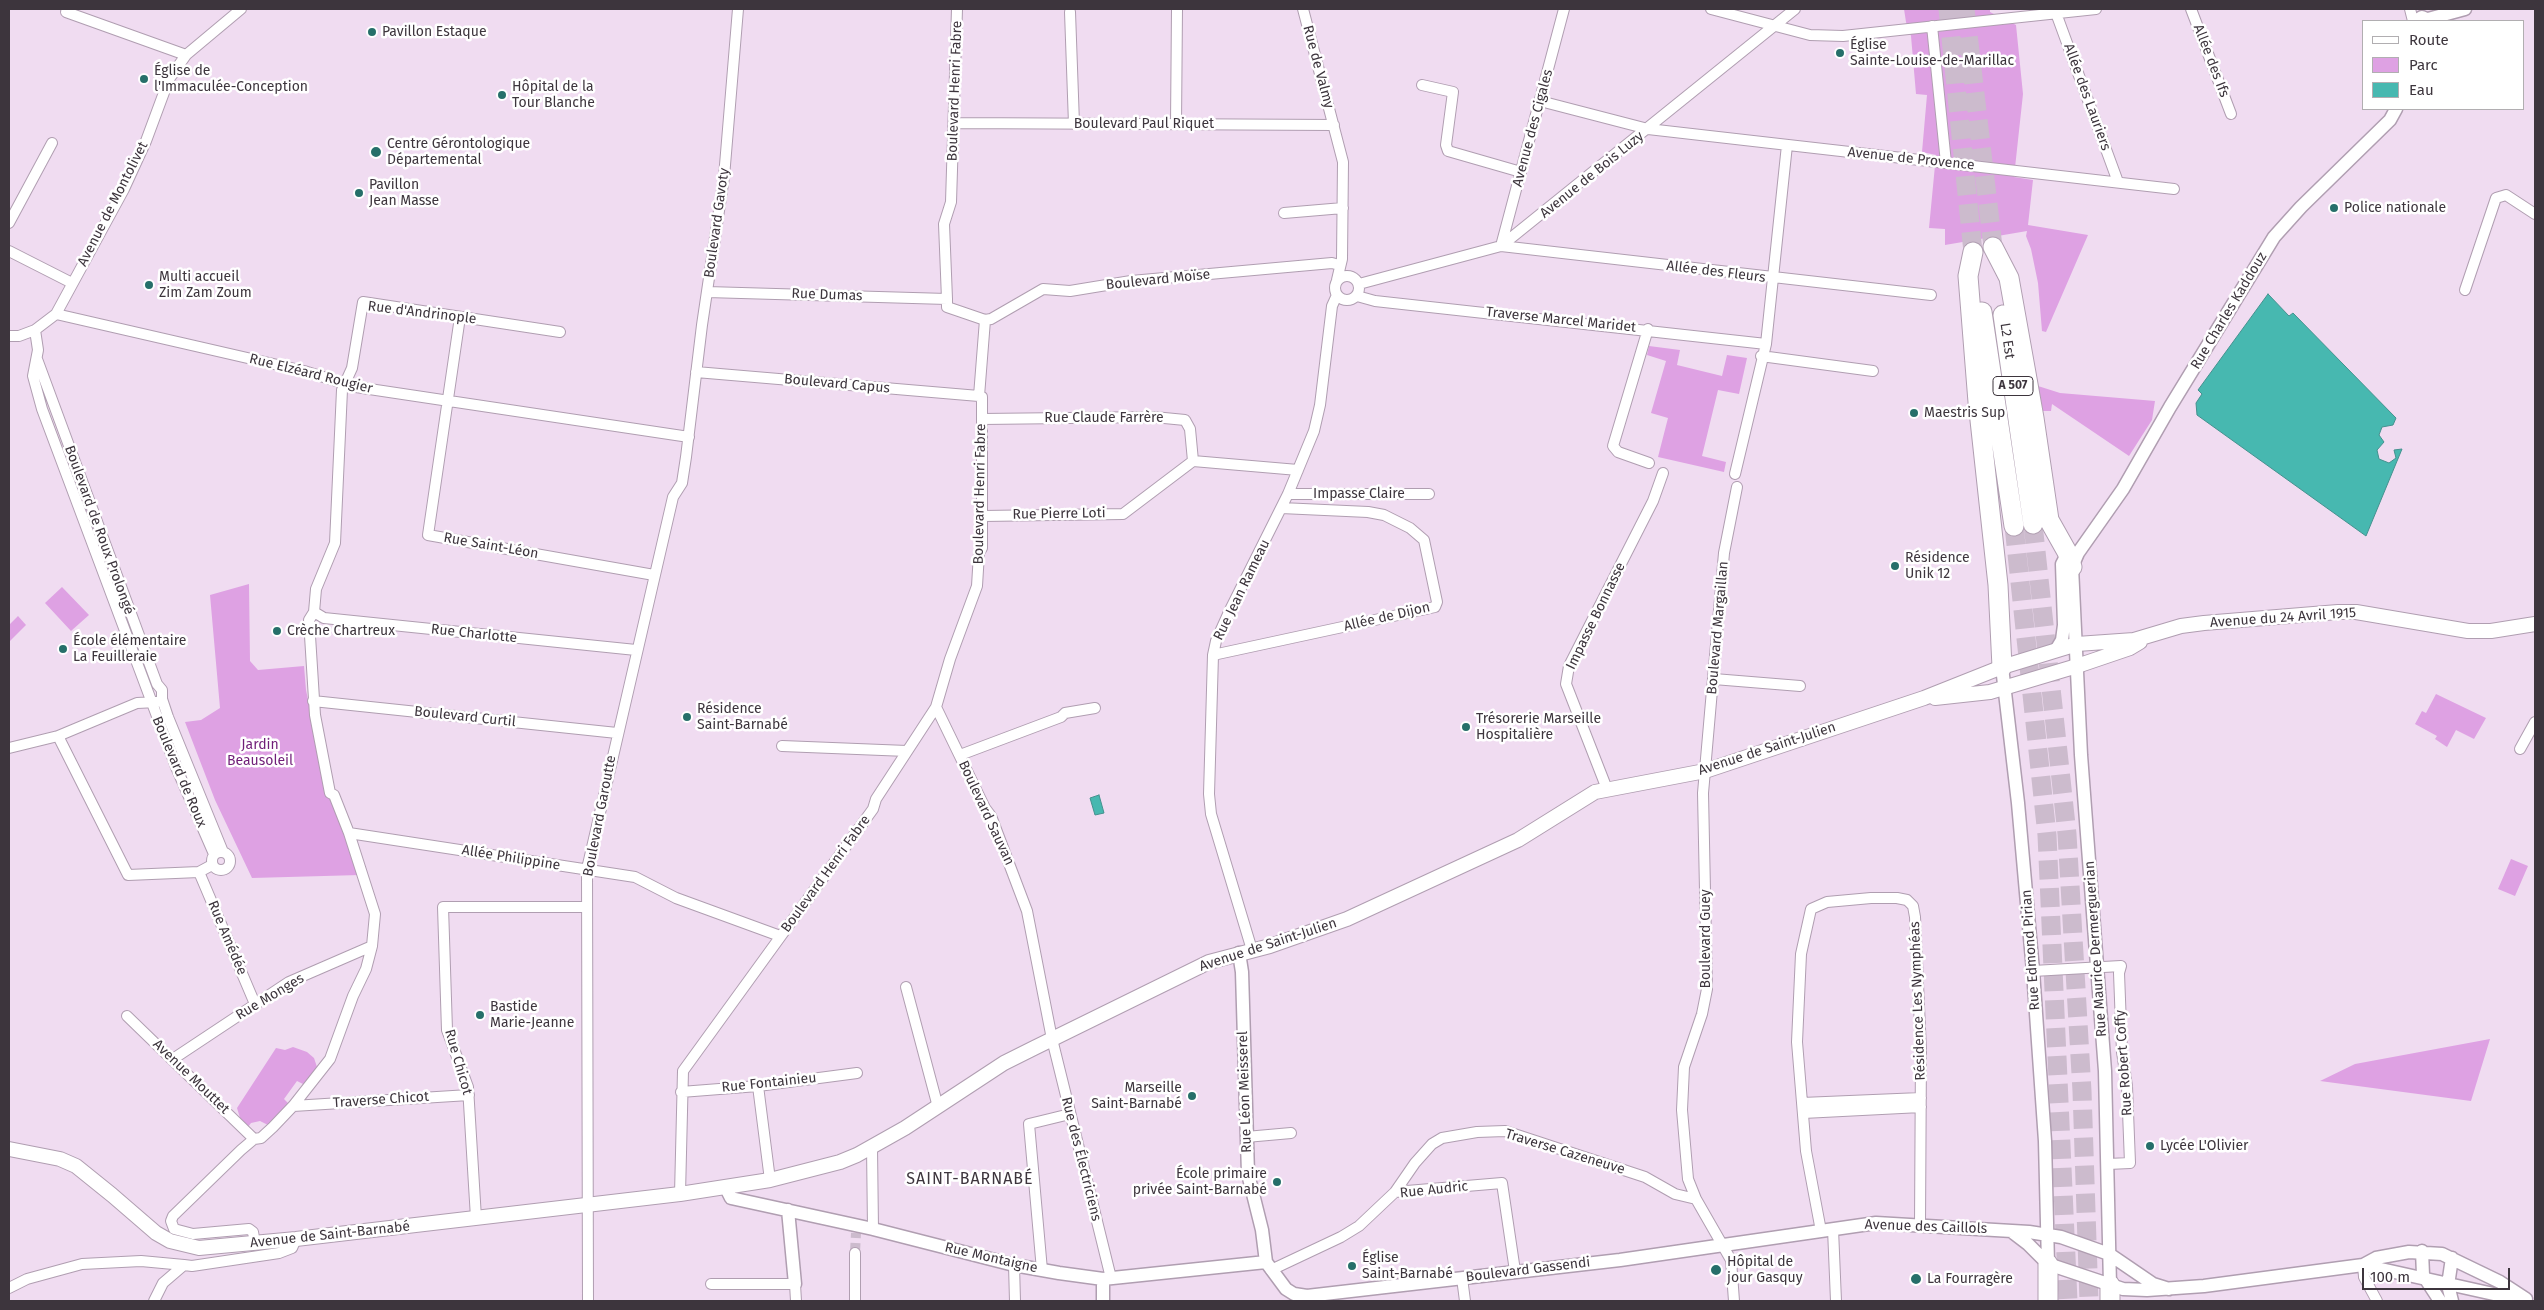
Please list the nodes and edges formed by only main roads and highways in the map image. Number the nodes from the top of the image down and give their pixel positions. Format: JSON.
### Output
{"nodes":[{"id":1,"x":2070,"y":559,"type":"road end"},
{"id":2,"x":2535,"y":622,"type":"edge"},
{"id":3,"x":2151,"y":636,"type":"junction"},
{"id":4,"x":2077,"y":644,"type":"joint"},
{"id":5,"x":2077,"y":666,"type":"joint"},
{"id":6,"x":2002,"y":667,"type":"junction"},
{"id":7,"x":1924,"y":698,"type":"junction"},
{"id":8,"x":9,"y":1149,"type":"edge"},
{"id":9,"x":680,"y":1194,"type":"joint"},
{"id":10,"x":2048,"y":1264,"type":"road end"},
{"id":11,"x":2048,"y":1301,"type":"edge"}],
"edges":[{"from":1,"to":6,"type":"highway","name":"L2 Est","number":"A 507"},
{"from":2,"to":3,"type":"main road","name":"Avenue du 24 Avril 1915"},
{"from":3,"to":4,"type":"main road","name":"Avenue du 24 Avril 1915"},
{"from":3,"to":5,"type":"main road","name":"Avenue du 24 Avril 1915"},
{"from":4,"to":6,"type":"main road","name":"Avenue de Saint-Julien"},
{"from":5,"to":7,"type":"main road","name":"Avenue de Saint-Julien"},
{"from":6,"to":7,"type":"main road","name":"Avenue de Saint-Julien"},
{"from":7,"to":9,"type":"main road","name":"Avenue de Saint-Julien"},
{"from":8,"to":9,"type":"main road","name":"Avenue de Saint-Barnabé"},
{"from":10,"to":11,"type":"highway"}]}
